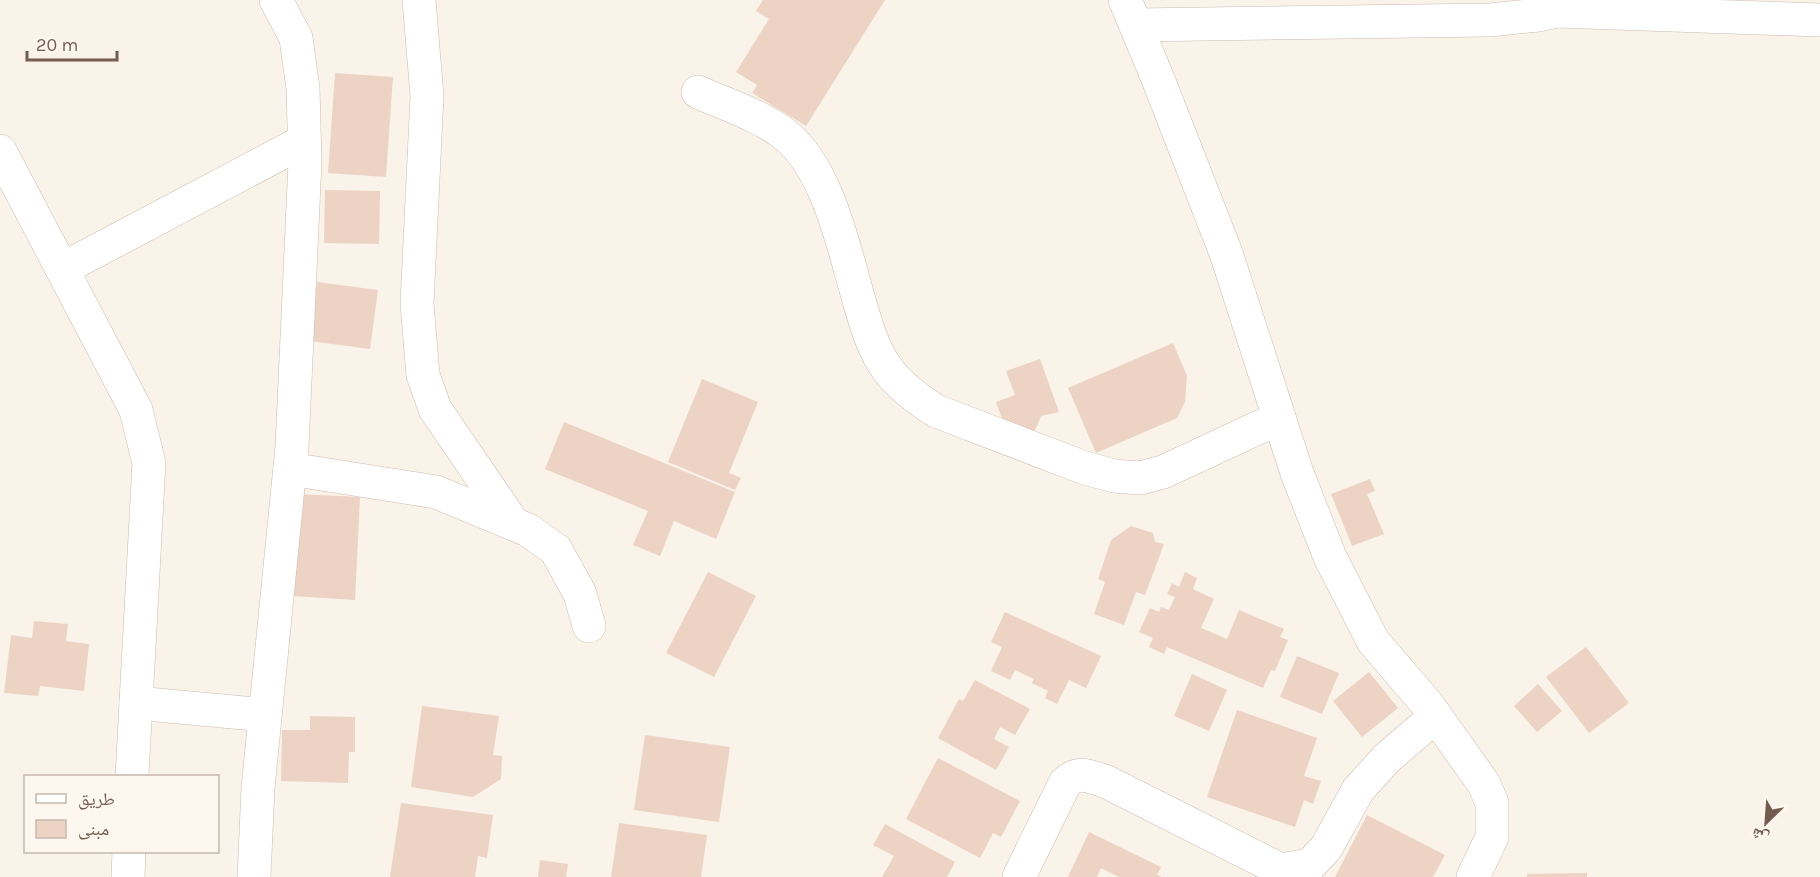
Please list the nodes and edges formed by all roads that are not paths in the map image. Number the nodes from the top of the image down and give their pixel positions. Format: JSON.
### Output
{"nodes":[{"id":1,"x":276,"y":0,"type":"edge"},
{"id":2,"x":419,"y":0,"type":"edge"},
{"id":3,"x":1562,"y":5,"type":"edge"},
{"id":4,"x":1130,"y":13,"type":"edge"},
{"id":5,"x":1820,"y":20,"type":"edge"},
{"id":6,"x":698,"y":92,"type":"dead end"},
{"id":7,"x":304,"y":141,"type":"junction"},
{"id":8,"x":0,"y":151,"type":"edge"},
{"id":9,"x":62,"y":269,"type":"junction"},
{"id":10,"x":1279,"y":418,"type":"junction"},
{"id":11,"x":290,"y":469,"type":"junction"},
{"id":12,"x":513,"y":523,"type":"junction"},
{"id":13,"x":589,"y":626,"type":"dead end"},
{"id":14,"x":136,"y":703,"type":"junction"},
{"id":15,"x":265,"y":715,"type":"junction"},
{"id":16,"x":1436,"y":716,"type":"junction"},
{"id":17,"x":132,"y":775,"type":"edge"},
{"id":18,"x":129,"y":853,"type":"edge"},
{"id":19,"x":128,"y":877,"type":"edge"},
{"id":20,"x":254,"y":877,"type":"edge"},
{"id":21,"x":1019,"y":877,"type":"edge"},
{"id":22,"x":1473,"y":877,"type":"edge"}],
"edges":[{"from":1,"to":7,"type":"street"},
{"from":2,"to":12,"type":"street"},
{"from":3,"to":4,"type":"street"},
{"from":3,"to":5,"type":"street"},
{"from":4,"to":10,"type":"street"},
{"from":6,"to":10,"type":"street"},
{"from":7,"to":9,"type":"street"},
{"from":7,"to":11,"type":"street"},
{"from":8,"to":9,"type":"street"},
{"from":9,"to":14,"type":"street"},
{"from":10,"to":16,"type":"street"},
{"from":11,"to":12,"type":"street"},
{"from":11,"to":15,"type":"street"},
{"from":12,"to":13,"type":"street"},
{"from":14,"to":15,"type":"street"},
{"from":14,"to":17,"type":"street"},
{"from":15,"to":20,"type":"street"},
{"from":16,"to":21,"type":"street"},
{"from":16,"to":22,"type":"street"},
{"from":18,"to":19,"type":"street"}]}
